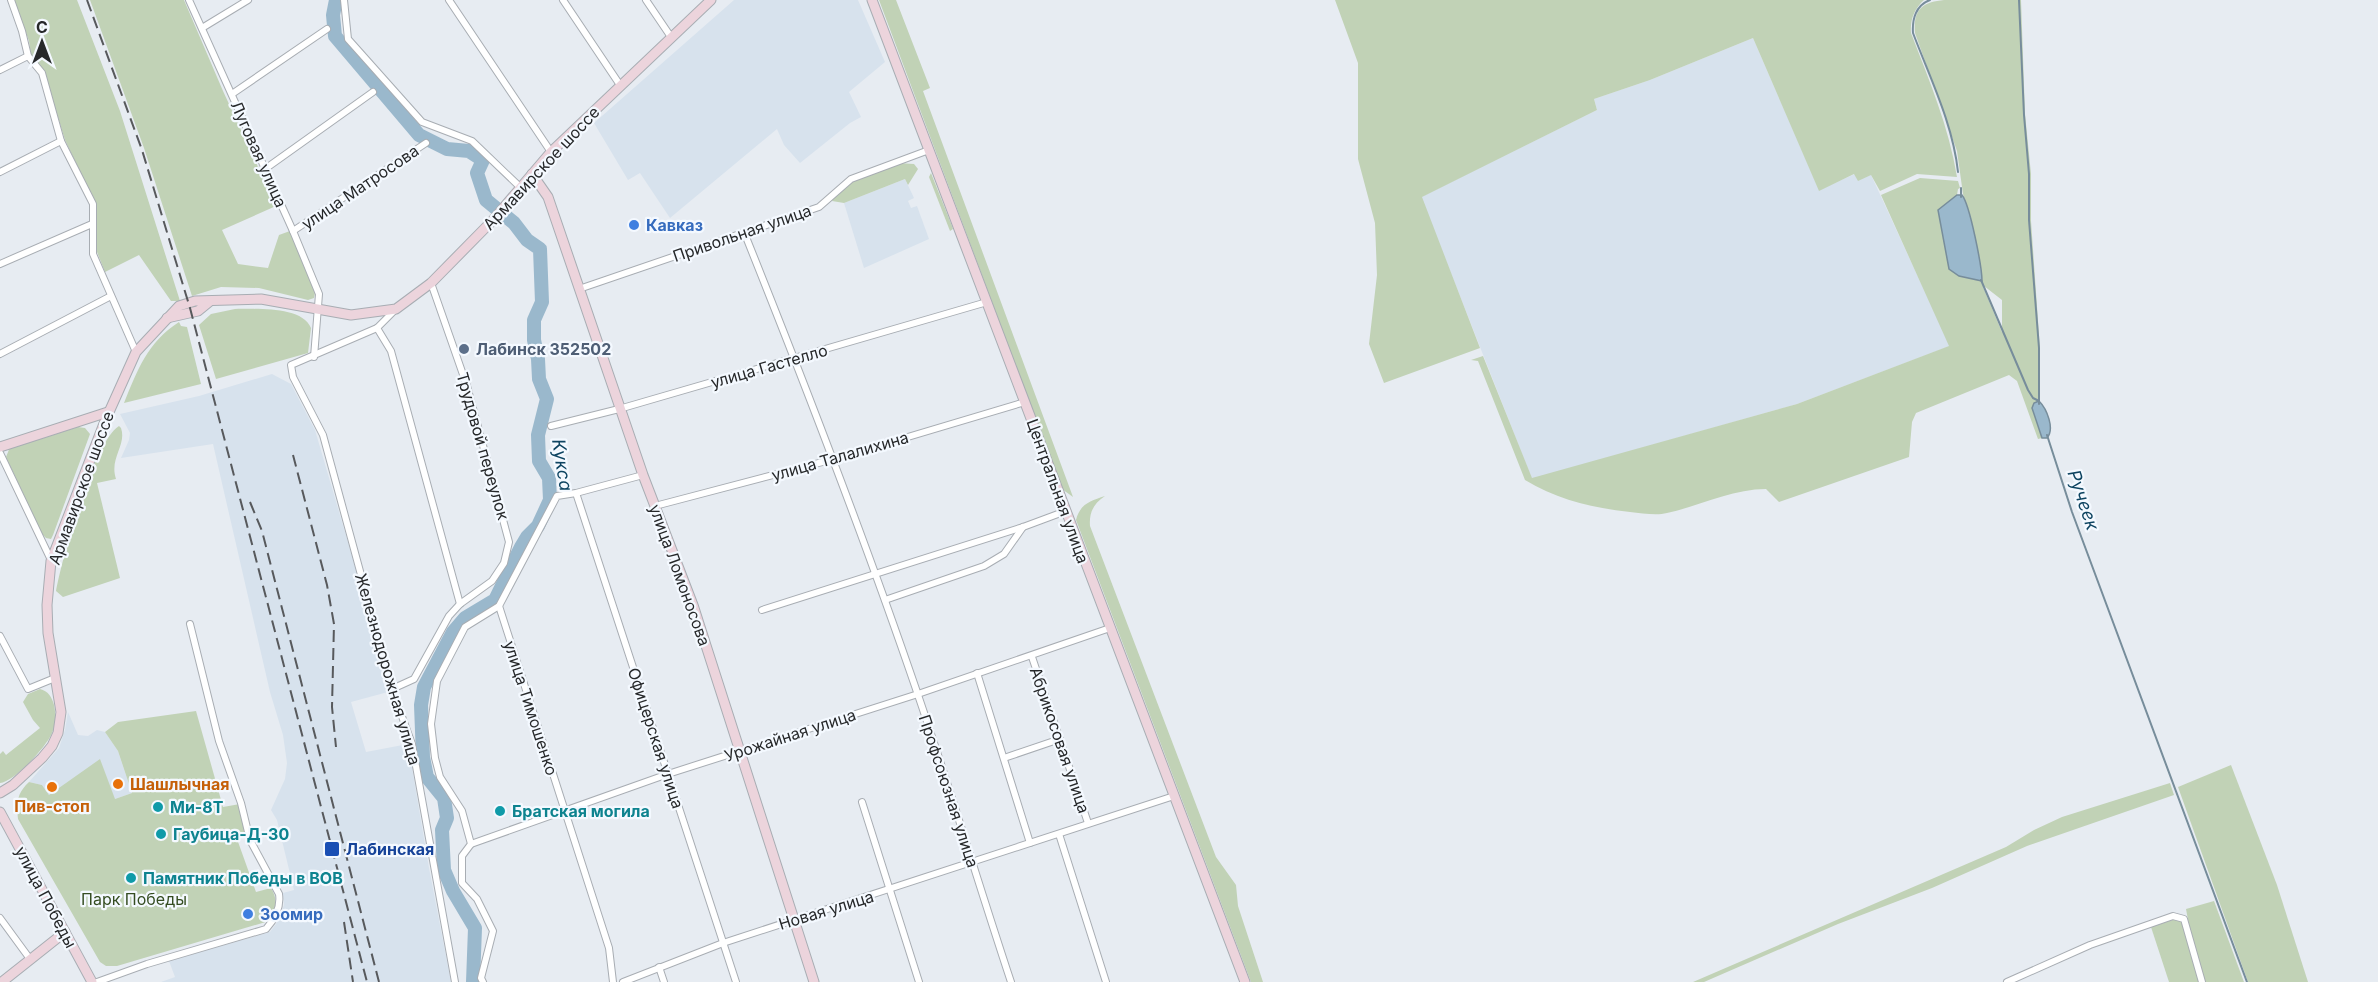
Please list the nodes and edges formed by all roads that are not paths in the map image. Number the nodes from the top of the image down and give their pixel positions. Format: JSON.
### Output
{"nodes":[{"id":1,"x":11,"y":0,"type":"edge"},
{"id":2,"x":189,"y":0,"type":"edge"},
{"id":3,"x":248,"y":0,"type":"edge"},
{"id":4,"x":345,"y":0,"type":"edge"},
{"id":5,"x":449,"y":0,"type":"edge"},
{"id":6,"x":563,"y":0,"type":"edge"},
{"id":7,"x":646,"y":0,"type":"edge"},
{"id":8,"x":711,"y":0,"type":"edge"},
{"id":9,"x":872,"y":0,"type":"edge"},
{"id":10,"x":202,"y":28,"type":"junction"},
{"id":11,"x":327,"y":29,"type":"dead end"},
{"id":12,"x":671,"y":37,"type":"junction"},
{"id":13,"x":28,"y":56,"type":"junction"},
{"id":14,"x":0,"y":70,"type":"edge"},
{"id":15,"x":620,"y":85,"type":"junction"},
{"id":16,"x":374,"y":92,"type":"dead end"},
{"id":17,"x":232,"y":94,"type":"junction"},
{"id":18,"x":61,"y":141,"type":"junction"},
{"id":19,"x":426,"y":143,"type":"dead end"},
{"id":20,"x":929,"y":150,"type":"junction"},
{"id":21,"x":551,"y":152,"type":"junction"},
{"id":22,"x":265,"y":169,"type":"junction"},
{"id":23,"x":0,"y":172,"type":"edge"},
{"id":24,"x":532,"y":174,"type":"junction"},
{"id":25,"x":520,"y":187,"type":"junction"},
{"id":26,"x":92,"y":224,"type":"junction"},
{"id":27,"x":293,"y":231,"type":"junction"},
{"id":28,"x":744,"y":232,"type":"junction"},
{"id":29,"x":0,"y":264,"type":"edge"},
{"id":30,"x":430,"y":283,"type":"junction"},
{"id":31,"x":579,"y":290,"type":"junction"},
{"id":32,"x":111,"y":296,"type":"junction"},
{"id":33,"x":987,"y":302,"type":"junction"},
{"id":34,"x":396,"y":309,"type":"junction"},
{"id":35,"x":319,"y":311,"type":"junction"},
{"id":36,"x":377,"y":328,"type":"junction"},
{"id":37,"x":136,"y":351,"type":"junction"},
{"id":38,"x":0,"y":354,"type":"edge"},
{"id":39,"x":314,"y":357,"type":"junction"},
{"id":40,"x":795,"y":358,"type":"junction"},
{"id":41,"x":291,"y":365,"type":"joint"},
{"id":42,"x":1025,"y":402,"type":"junction"},
{"id":43,"x":620,"y":410,"type":"junction"},
{"id":44,"x":108,"y":412,"type":"junction"},
{"id":45,"x":551,"y":426,"type":"dead end"},
{"id":46,"x":0,"y":447,"type":"edge"},
{"id":47,"x":0,"y":453,"type":"edge"},
{"id":48,"x":834,"y":459,"type":"junction"},
{"id":49,"x":643,"y":475,"type":"junction"},
{"id":50,"x":576,"y":493,"type":"junction"},
{"id":51,"x":655,"y":506,"type":"junction"},
{"id":52,"x":1066,"y":511,"type":"junction"},
{"id":53,"x":1023,"y":527,"type":"junction"},
{"id":54,"x":51,"y":561,"type":"junction"},
{"id":55,"x":876,"y":573,"type":"junction"},
{"id":56,"x":885,"y":600,"type":"junction"},
{"id":57,"x":460,"y":604,"type":"junction"},
{"id":58,"x":499,"y":606,"type":"junction"},
{"id":59,"x":762,"y":610,"type":"dead end"},
{"id":60,"x":190,"y":624,"type":"dead end"},
{"id":61,"x":1110,"y":628,"type":"junction"},
{"id":62,"x":0,"y":636,"type":"edge"},
{"id":63,"x":1032,"y":657,"type":"junction"},
{"id":64,"x":977,"y":673,"type":"junction"},
{"id":65,"x":55,"y":678,"type":"junction"},
{"id":66,"x":392,"y":689,"type":"junction"},
{"id":67,"x":918,"y":694,"type":"junction"},
{"id":68,"x":1060,"y":739,"type":"junction"},
{"id":69,"x":740,"y":750,"type":"junction"},
{"id":70,"x":1004,"y":758,"type":"junction"},
{"id":71,"x":668,"y":774,"type":"junction"},
{"id":72,"x":0,"y":793,"type":"edge"},
{"id":73,"x":1174,"y":796,"type":"junction"},
{"id":74,"x":862,"y":802,"type":"dead end"},
{"id":75,"x":0,"y":812,"type":"edge"},
{"id":76,"x":565,"y":812,"type":"junction"},
{"id":77,"x":1088,"y":823,"type":"junction"},
{"id":78,"x":1059,"y":834,"type":"junction"},
{"id":79,"x":1030,"y":843,"type":"junction"},
{"id":80,"x":471,"y":844,"type":"junction"},
{"id":81,"x":972,"y":863,"type":"junction"},
{"id":82,"x":889,"y":891,"type":"junction"},
{"id":83,"x":0,"y":918,"type":"edge"},
{"id":84,"x":794,"y":921,"type":"junction"},
{"id":85,"x":65,"y":932,"type":"junction"},
{"id":86,"x":723,"y":943,"type":"junction"},
{"id":87,"x":30,"y":959,"type":"junction"},
{"id":88,"x":659,"y":967,"type":"junction"},
{"id":89,"x":2,"y":982,"type":"edge"},
{"id":90,"x":92,"y":982,"type":"edge"},
{"id":91,"x":97,"y":982,"type":"edge"},
{"id":92,"x":455,"y":982,"type":"edge"},
{"id":93,"x":483,"y":982,"type":"edge"},
{"id":94,"x":613,"y":982,"type":"edge"},
{"id":95,"x":623,"y":982,"type":"edge"},
{"id":96,"x":664,"y":982,"type":"edge"},
{"id":97,"x":736,"y":982,"type":"edge"},
{"id":98,"x":814,"y":982,"type":"edge"},
{"id":99,"x":919,"y":982,"type":"edge"},
{"id":100,"x":1011,"y":982,"type":"edge"},
{"id":101,"x":1106,"y":982,"type":"edge"},
{"id":102,"x":1245,"y":982,"type":"edge"},
{"id":103,"x":2007,"y":982,"type":"edge"},
{"id":104,"x":2202,"y":982,"type":"edge"}],
"edges":[{"from":1,"to":13,"type":"street"},
{"from":2,"to":10,"type":"street","name":"Луговая улица"},
{"from":3,"to":10,"type":"street"},
{"from":4,"to":25,"type":"street"},
{"from":5,"to":21,"type":"street"},
{"from":6,"to":15,"type":"street"},
{"from":7,"to":12,"type":"street"},
{"from":8,"to":12,"type":"street","name":"Армавирское шоссе"},
{"from":9,"to":20,"type":"street","name":"Центральная улица"},
{"from":10,"to":17,"type":"street","name":"Луговая улица"},
{"from":11,"to":17,"type":"street"},
{"from":12,"to":15,"type":"street","name":"Армавирское шоссе"},
{"from":13,"to":14,"type":"street"},
{"from":13,"to":18,"type":"street"},
{"from":15,"to":21,"type":"street","name":"Армавирское шоссе"},
{"from":16,"to":22,"type":"street"},
{"from":17,"to":22,"type":"street","name":"Луговая улица"},
{"from":18,"to":23,"type":"street"},
{"from":18,"to":26,"type":"street"},
{"from":19,"to":27,"type":"street","name":"улица Матросова"},
{"from":20,"to":28,"type":"street","name":"Привольная улица"},
{"from":20,"to":33,"type":"street","name":"Центральная улица"},
{"from":21,"to":24,"type":"street","name":"Армавирское шоссе"},
{"from":22,"to":27,"type":"street","name":"Луговая улица"},
{"from":24,"to":25,"type":"street","name":"Армавирское шоссе"},
{"from":24,"to":31,"type":"street","name":"улица Ломоносова"},
{"from":25,"to":30,"type":"street","name":"Армавирское шоссе"},
{"from":26,"to":29,"type":"street"},
{"from":26,"to":32,"type":"street"},
{"from":27,"to":35,"type":"street","name":"Луговая улица"},
{"from":28,"to":31,"type":"street","name":"Привольная улица"},
{"from":28,"to":40,"type":"street","name":"Профсоюзная улица"},
{"from":30,"to":34,"type":"street","name":"Армавирское шоссе"},
{"from":30,"to":57,"type":"street","name":"Трудовой переулок"},
{"from":31,"to":43,"type":"street","name":"улица Ломоносова"},
{"from":32,"to":37,"type":"street"},
{"from":32,"to":38,"type":"street"},
{"from":33,"to":40,"type":"street","name":"улица Гастелло"},
{"from":33,"to":42,"type":"street","name":"Центральная улица"},
{"from":34,"to":35,"type":"street","name":"Армавирское шоссе"},
{"from":34,"to":36,"type":"street","name":"Армавирское шоссе"},
{"from":35,"to":37,"type":"street","name":"Армавирское шоссе"},
{"from":35,"to":39,"type":"street","name":"Луговая улица"},
{"from":36,"to":39,"type":"street","name":"Армавирское шоссе"},
{"from":36,"to":57,"type":"street"},
{"from":37,"to":44,"type":"street","name":"Армавирское шоссе"},
{"from":39,"to":41,"type":"street","name":"Армавирское шоссе"},
{"from":40,"to":43,"type":"street","name":"улица Гастелло"},
{"from":40,"to":48,"type":"street","name":"Профсоюзная улица"},
{"from":41,"to":66,"type":"street","name":"Железнодорожная улица"},
{"from":42,"to":48,"type":"street","name":"улица Талалихина"},
{"from":42,"to":52,"type":"street","name":"Центральная улица"},
{"from":43,"to":45,"type":"street","name":"улица Гастелло"},
{"from":43,"to":49,"type":"street","name":"улица Ломоносова"},
{"from":44,"to":46,"type":"street"},
{"from":44,"to":54,"type":"street","name":"Армавирское шоссе"},
{"from":47,"to":54,"type":"street"},
{"from":48,"to":51,"type":"street","name":"улица Талалихина"},
{"from":48,"to":55,"type":"street","name":"Профсоюзная улица"},
{"from":49,"to":50,"type":"street"},
{"from":49,"to":51,"type":"street","name":"улица Ломоносова"},
{"from":50,"to":58,"type":"street"},
{"from":50,"to":71,"type":"street","name":"Офицерская улица"},
{"from":51,"to":69,"type":"street","name":"улица Ломоносова"},
{"from":52,"to":53,"type":"street"},
{"from":52,"to":61,"type":"street","name":"Центральная улица"},
{"from":53,"to":55,"type":"street"},
{"from":53,"to":56,"type":"street"},
{"from":54,"to":65,"type":"street","name":"Армавирское шоссе"},
{"from":55,"to":56,"type":"street","name":"Профсоюзная улица"},
{"from":55,"to":59,"type":"street"},
{"from":56,"to":67,"type":"street","name":"Профсоюзная улица"},
{"from":57,"to":66,"type":"street"},
{"from":58,"to":76,"type":"street","name":"улица Тимошенко"},
{"from":58,"to":80,"type":"street","name":"Железнодорожная улица"},
{"from":60,"to":91,"type":"street"},
{"from":61,"to":63,"type":"street","name":"Урожайная улица"},
{"from":61,"to":73,"type":"street","name":"Центральная улица"},
{"from":62,"to":65,"type":"street"},
{"from":63,"to":64,"type":"street","name":"Урожайная улица"},
{"from":63,"to":68,"type":"street","name":"Абрикосовая улица"},
{"from":64,"to":67,"type":"street","name":"Урожайная улица"},
{"from":64,"to":70,"type":"street"},
{"from":65,"to":72,"type":"street","name":"Армавирское шоссе"},
{"from":66,"to":92,"type":"street","name":"Железнодорожная улица"},
{"from":67,"to":69,"type":"street","name":"Урожайная улица"},
{"from":67,"to":81,"type":"street","name":"Профсоюзная улица"},
{"from":68,"to":70,"type":"street"},
{"from":68,"to":77,"type":"street","name":"Абрикосовая улица"},
{"from":69,"to":71,"type":"street","name":"Урожайная улица"},
{"from":69,"to":84,"type":"street","name":"улица Ломоносова"},
{"from":70,"to":79,"type":"street"},
{"from":71,"to":76,"type":"street","name":"Урожайная улица"},
{"from":71,"to":86,"type":"street","name":"Офицерская улица"},
{"from":73,"to":77,"type":"street","name":"Новая улица"},
{"from":73,"to":102,"type":"street","name":"Центральная улица"},
{"from":74,"to":82,"type":"street"},
{"from":75,"to":85,"type":"street","name":"улица Победы"},
{"from":76,"to":80,"type":"street","name":"Урожайная улица"},
{"from":76,"to":94,"type":"street","name":"улица Тимошенко"},
{"from":77,"to":78,"type":"street","name":"Новая улица"},
{"from":78,"to":79,"type":"street","name":"Новая улица"},
{"from":78,"to":101,"type":"street","name":"Абрикосовая улица"},
{"from":79,"to":81,"type":"street","name":"Новая улица"},
{"from":80,"to":93,"type":"street"},
{"from":81,"to":82,"type":"street","name":"Новая улица"},
{"from":81,"to":100,"type":"street","name":"Профсоюзная улица"},
{"from":82,"to":84,"type":"street","name":"Новая улица"},
{"from":82,"to":99,"type":"street"},
{"from":83,"to":87,"type":"street"},
{"from":84,"to":86,"type":"street","name":"Новая улица"},
{"from":84,"to":98,"type":"street","name":"улица Ломоносова"},
{"from":85,"to":87,"type":"street"},
{"from":85,"to":90,"type":"street","name":"улица Победы"},
{"from":86,"to":88,"type":"street","name":"Новая улица"},
{"from":86,"to":97,"type":"street","name":"Офицерская улица"},
{"from":87,"to":89,"type":"street"},
{"from":88,"to":95,"type":"street","name":"Новая улица"},
{"from":88,"to":96,"type":"street"},
{"from":103,"to":104,"type":"street"}]}
